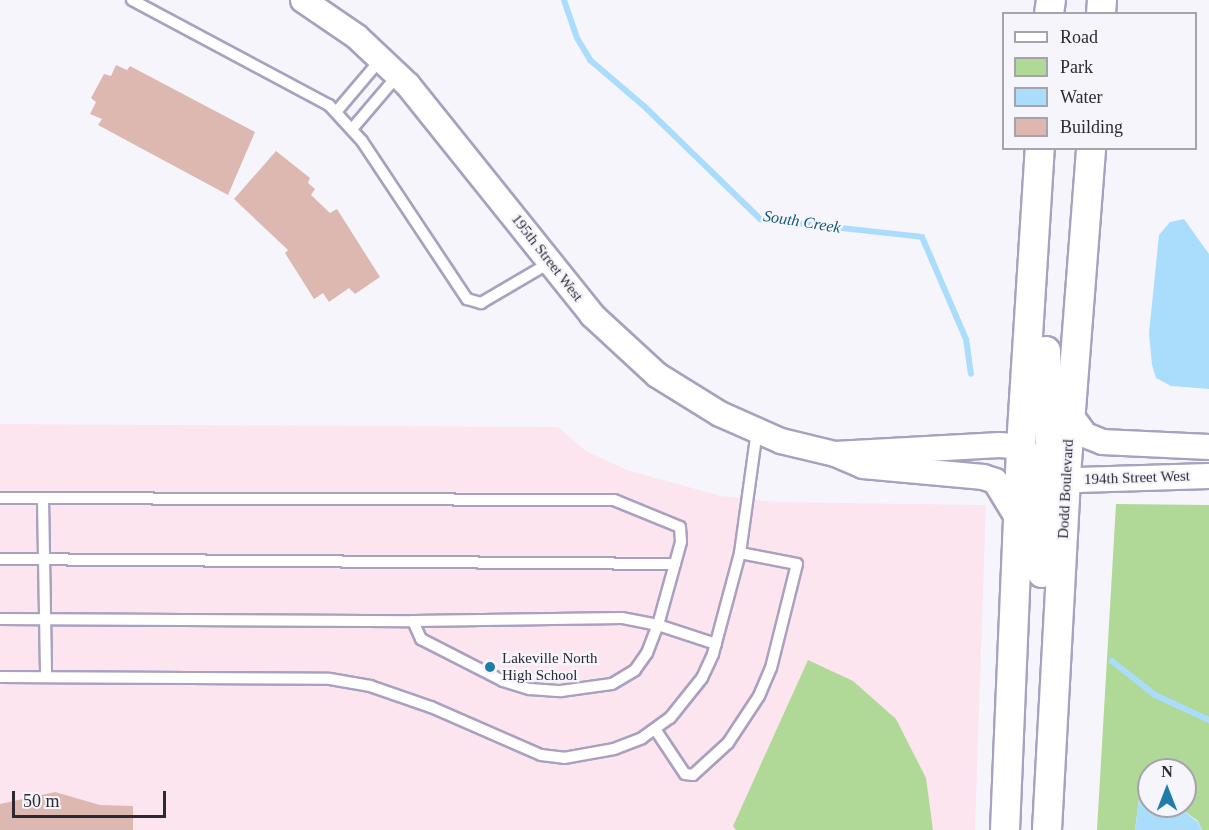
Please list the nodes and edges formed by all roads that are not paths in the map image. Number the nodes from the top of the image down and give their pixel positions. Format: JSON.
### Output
{"nodes":[{"id":1,"x":132,"y":0,"type":"edge"},
{"id":2,"x":303,"y":0,"type":"edge"},
{"id":3,"x":389,"y":67,"type":"junction"},
{"id":4,"x":336,"y":112,"type":"junction"},
{"id":5,"x":351,"y":129,"type":"junction"},
{"id":6,"x":1040,"y":150,"type":"edge"},
{"id":7,"x":1056,"y":150,"type":"edge"},
{"id":8,"x":1091,"y":150,"type":"edge"},
{"id":9,"x":550,"y":262,"type":"junction"},
{"id":10,"x":1071,"y":414,"type":"junction"},
{"id":11,"x":757,"y":430,"type":"junction"},
{"id":12,"x":1022,"y":447,"type":"junction"},
{"id":13,"x":1209,"y":447,"type":"edge"},
{"id":14,"x":835,"y":454,"type":"junction"},
{"id":15,"x":1066,"y":475,"type":"junction"},
{"id":16,"x":1209,"y":476,"type":"edge"},
{"id":17,"x":0,"y":498,"type":"edge"},
{"id":18,"x":43,"y":499,"type":"junction"},
{"id":19,"x":1018,"y":519,"type":"junction"},
{"id":20,"x":740,"y":553,"type":"junction"},
{"id":21,"x":0,"y":559,"type":"edge"},
{"id":22,"x":44,"y":559,"type":"junction"},
{"id":23,"x":675,"y":564,"type":"junction"},
{"id":24,"x":0,"y":619,"type":"edge"},
{"id":25,"x":45,"y":619,"type":"junction"},
{"id":26,"x":413,"y":621,"type":"junction"},
{"id":27,"x":658,"y":625,"type":"junction"},
{"id":28,"x":716,"y":644,"type":"junction"},
{"id":29,"x":0,"y":677,"type":"edge"},
{"id":30,"x":46,"y":677,"type":"junction"},
{"id":31,"x":655,"y":729,"type":"junction"},
{"id":32,"x":1005,"y":830,"type":"edge"},
{"id":33,"x":1035,"y":830,"type":"edge"},
{"id":34,"x":1047,"y":830,"type":"edge"}],
"edges":[{"from":1,"to":4,"type":"lane"},
{"from":2,"to":3,"type":"street","name":"195th Street West"},
{"from":3,"to":4,"type":"lane"},
{"from":3,"to":5,"type":"lane"},
{"from":3,"to":9,"type":"street","name":"195th Street West"},
{"from":4,"to":5,"type":"lane"},
{"from":5,"to":9,"type":"lane"},
{"from":6,"to":12,"type":"main road"},
{"from":7,"to":15,"type":"main road"},
{"from":8,"to":10,"type":"main road","name":"Dodd Boulevard"},
{"from":9,"to":11,"type":"street","name":"195th Street West"},
{"from":10,"to":13,"type":"street","name":"194th Street West"},
{"from":10,"to":15,"type":"main road","name":"Dodd Boulevard"},
{"from":11,"to":14,"type":"street","name":"195th Street West"},
{"from":11,"to":20,"type":"lane"},
{"from":12,"to":14,"type":"street","name":"195th Street West"},
{"from":12,"to":19,"type":"main road"},
{"from":12,"to":33,"type":"main road"},
{"from":14,"to":19,"type":"street","name":"195th Street West"},
{"from":15,"to":16,"type":"street","name":"194th Street West"},
{"from":15,"to":34,"type":"main road","name":"Dodd Boulevard"},
{"from":17,"to":18,"type":"lane"},
{"from":18,"to":22,"type":"lane"},
{"from":18,"to":23,"type":"lane"},
{"from":19,"to":32,"type":"main road"},
{"from":20,"to":28,"type":"lane"},
{"from":20,"to":31,"type":"lane"},
{"from":21,"to":22,"type":"lane"},
{"from":22,"to":23,"type":"lane"},
{"from":22,"to":25,"type":"lane"},
{"from":23,"to":27,"type":"lane"},
{"from":24,"to":25,"type":"lane"},
{"from":25,"to":26,"type":"lane"},
{"from":25,"to":30,"type":"lane"},
{"from":26,"to":27,"type":"lane"},
{"from":26,"to":27,"type":"lane"},
{"from":27,"to":28,"type":"lane"},
{"from":28,"to":31,"type":"lane"},
{"from":29,"to":30,"type":"lane"},
{"from":30,"to":31,"type":"lane"}]}
